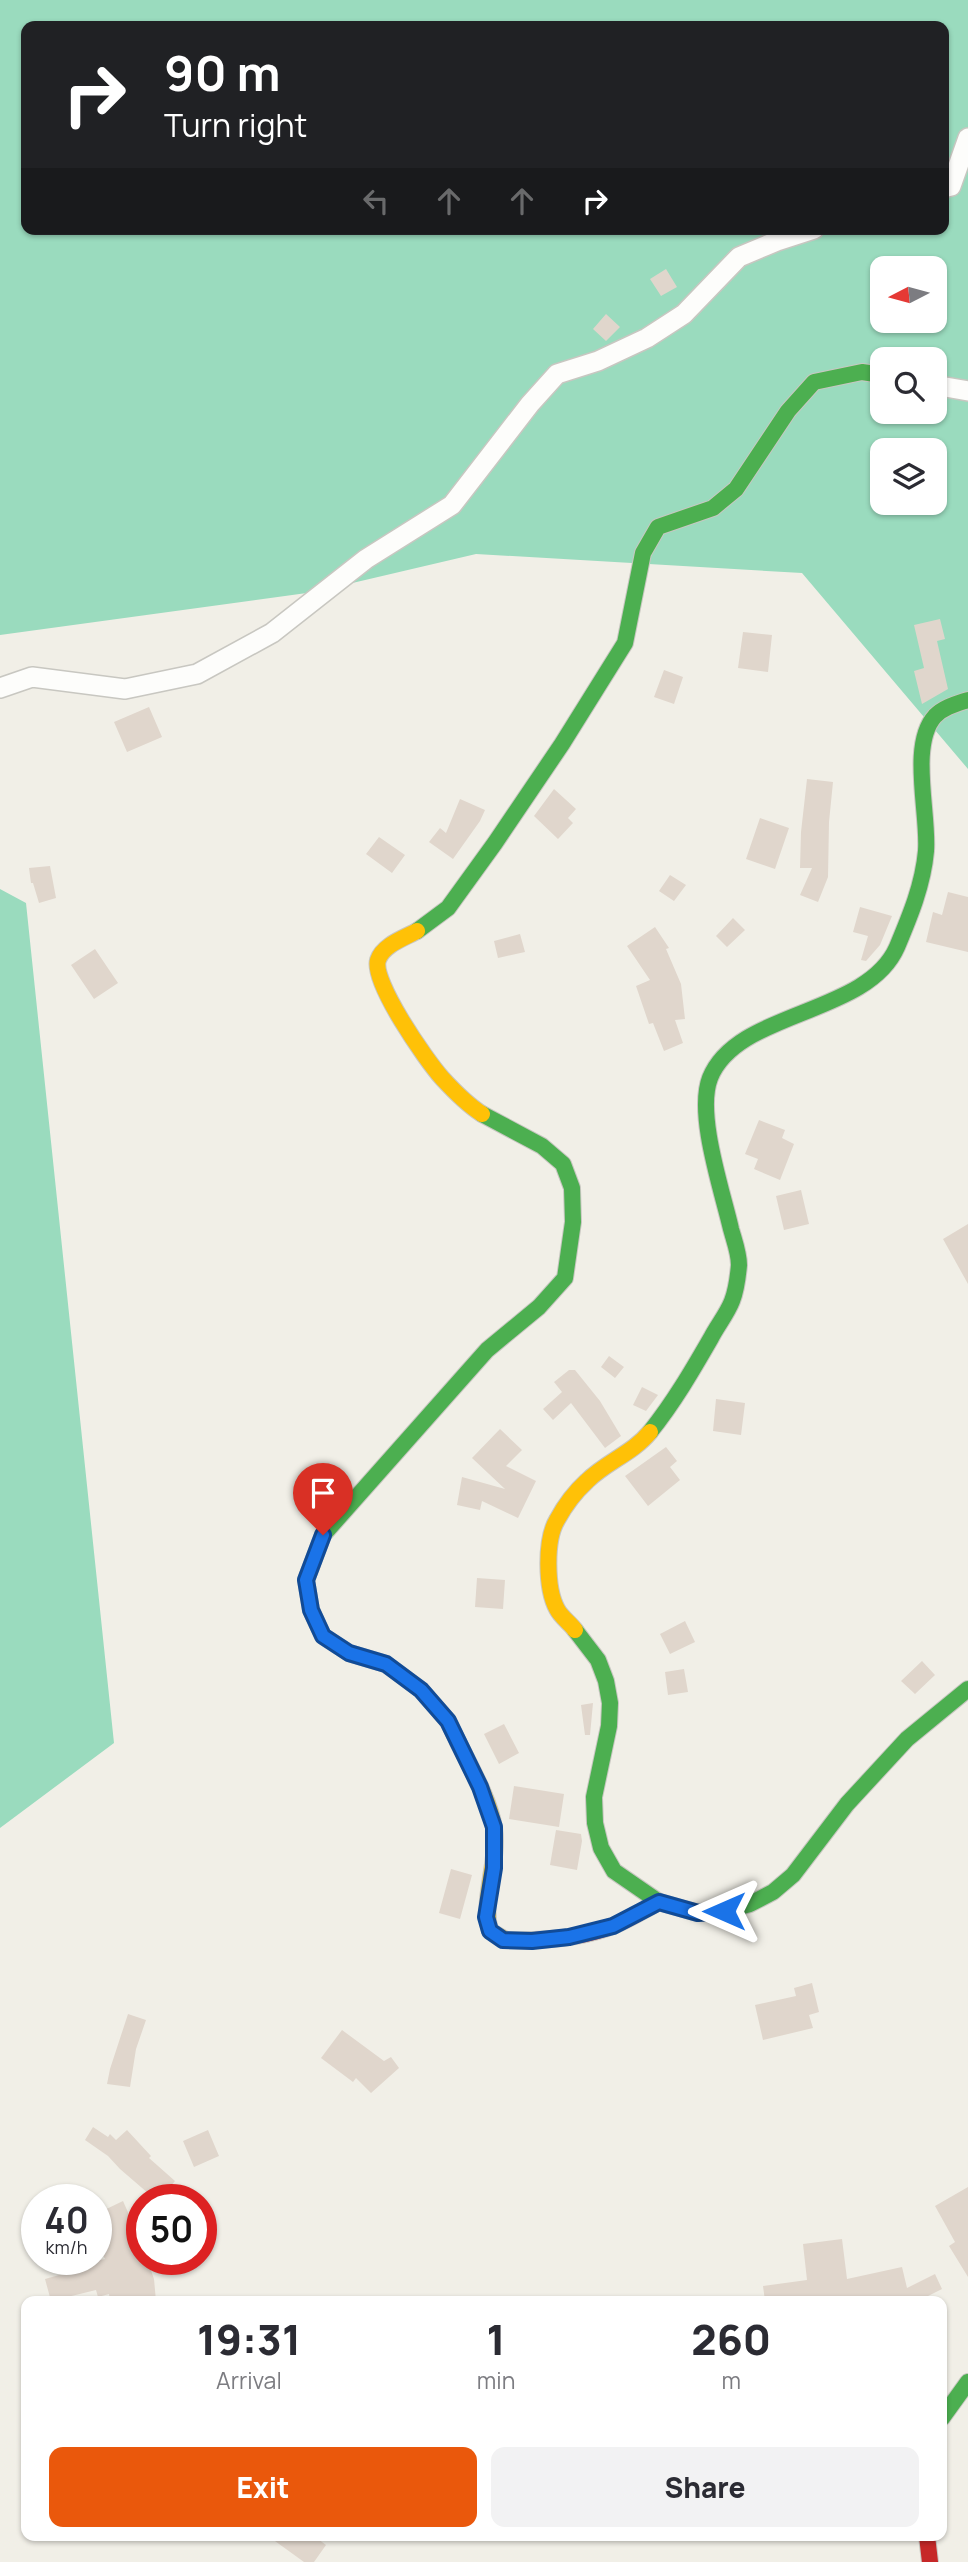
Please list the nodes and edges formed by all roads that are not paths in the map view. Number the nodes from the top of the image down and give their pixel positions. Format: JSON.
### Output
{"nodes":[{"id":1,"x":968,"y":138,"type":"edge"},
{"id":2,"x":949,"y":186,"type":"edge"},
{"id":3,"x":796,"y":235,"type":"edge"},
{"id":4,"x":870,"y":373,"type":"edge"},
{"id":5,"x":947,"y":387,"type":"edge"},
{"id":6,"x":968,"y":391,"type":"edge"},
{"id":7,"x":0,"y":688,"type":"edge"},
{"id":8,"x":968,"y":700,"type":"edge"},
{"id":9,"x":968,"y":1689,"type":"edge"},
{"id":10,"x":659,"y":1902,"type":"junction"},
{"id":11,"x":968,"y":2382,"type":"edge"},
{"id":12,"x":947,"y":2411,"type":"edge"},
{"id":13,"x":928,"y":2541,"type":"edge"},
{"id":14,"x":930,"y":2562,"type":"edge"}],
"edges":[{"from":1,"to":2,"type":"street"},
{"from":3,"to":7,"type":"street"},
{"from":4,"to":10,"type":"street"},
{"from":5,"to":6,"type":"street"},
{"from":8,"to":10,"type":"street"},
{"from":9,"to":10,"type":"street"},
{"from":11,"to":12,"type":"street"},
{"from":13,"to":14,"type":"street"}]}
